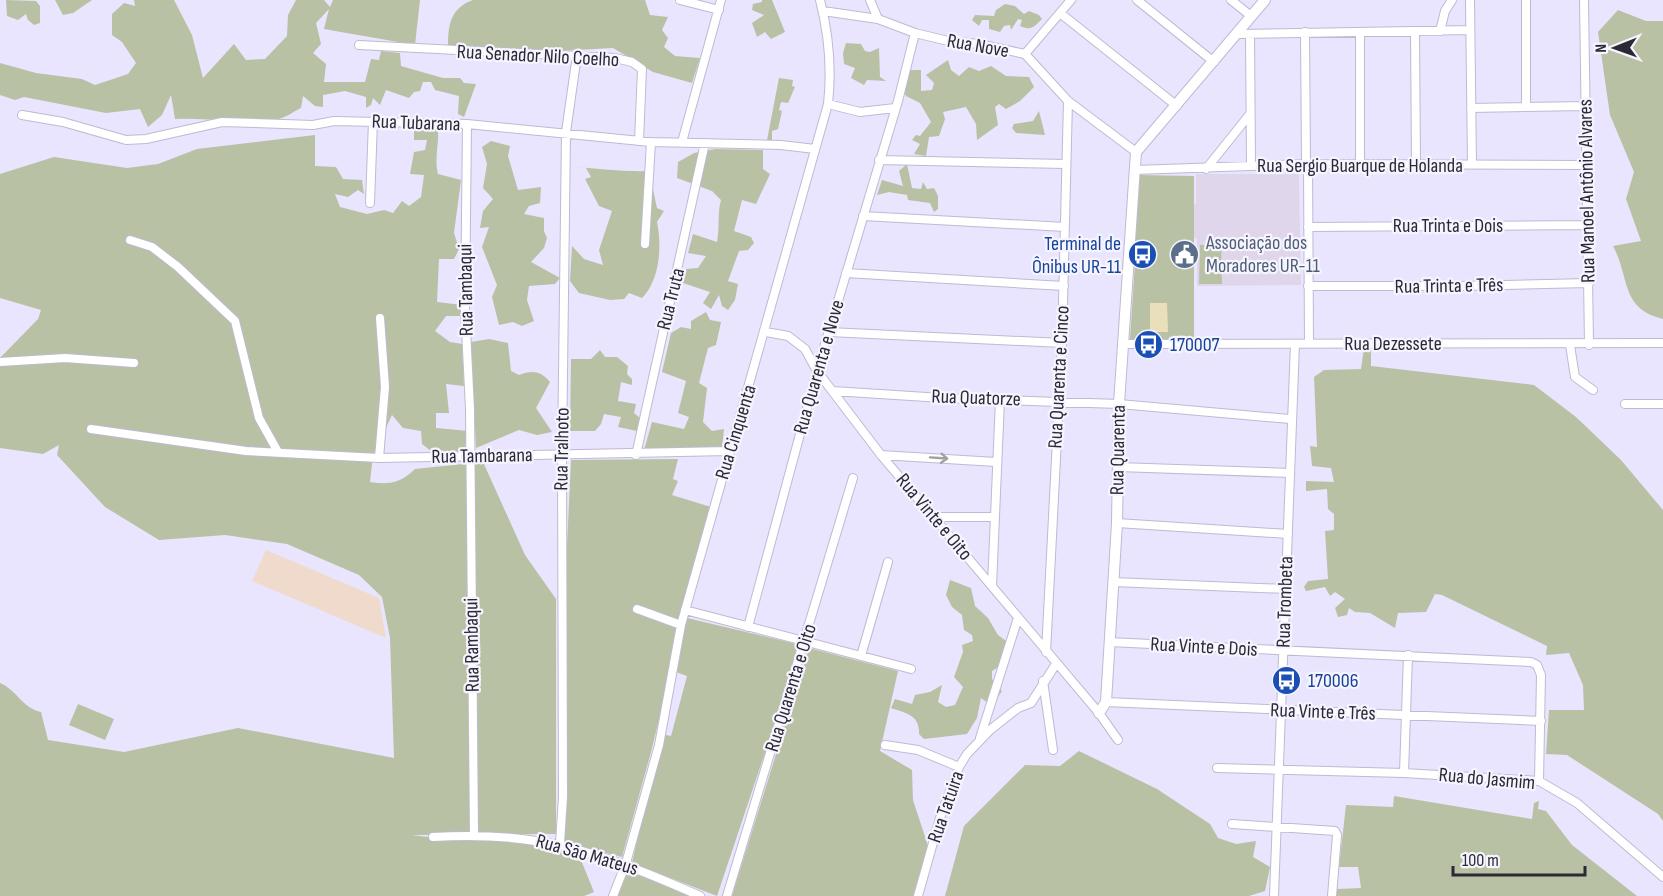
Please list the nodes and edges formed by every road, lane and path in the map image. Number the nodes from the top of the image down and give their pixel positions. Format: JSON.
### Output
{"nodes":[{"id":1,"x":680,"y":0,"type":"edge"},
{"id":2,"x":721,"y":0,"type":"edge"},
{"id":3,"x":820,"y":0,"type":"edge"},
{"id":4,"x":870,"y":0,"type":"edge"},
{"id":5,"x":1071,"y":0,"type":"edge"},
{"id":6,"x":1137,"y":0,"type":"edge"},
{"id":7,"x":1231,"y":0,"type":"edge"},
{"id":8,"x":1265,"y":0,"type":"edge"},
{"id":9,"x":1452,"y":0,"type":"edge"},
{"id":10,"x":1470,"y":0,"type":"edge"},
{"id":11,"x":1526,"y":0,"type":"edge"},
{"id":12,"x":1584,"y":0,"type":"edge"},
{"id":13,"x":719,"y":10,"type":"junction"},
{"id":14,"x":823,"y":11,"type":"junction"},
{"id":15,"x":1060,"y":13,"type":"junction"},
{"id":16,"x":1251,"y":16,"type":"junction"},
{"id":17,"x":878,"y":19,"type":"junction"},
{"id":18,"x":1470,"y":30,"type":"junction"},
{"id":19,"x":1440,"y":31,"type":"junction"},
{"id":20,"x":1360,"y":32,"type":"junction"},
{"id":21,"x":1415,"y":32,"type":"junction"},
{"id":22,"x":915,"y":33,"type":"junction"},
{"id":23,"x":1305,"y":33,"type":"junction"},
{"id":24,"x":1237,"y":34,"type":"junction"},
{"id":25,"x":1250,"y":34,"type":"junction"},
{"id":26,"x":359,"y":45,"type":"dead end"},
{"id":27,"x":1025,"y":54,"type":"junction"},
{"id":28,"x":577,"y":55,"type":"junction"},
{"id":29,"x":1214,"y":62,"type":"junction"},
{"id":30,"x":1068,"y":101,"type":"junction"},
{"id":31,"x":828,"y":104,"type":"junction"},
{"id":32,"x":1177,"y":106,"type":"junction"},
{"id":33,"x":1526,"y":106,"type":"junction"},
{"id":34,"x":1584,"y":106,"type":"junction"},
{"id":35,"x":895,"y":108,"type":"junction"},
{"id":36,"x":1471,"y":108,"type":"junction"},
{"id":37,"x":1250,"y":114,"type":"junction"},
{"id":38,"x":22,"y":115,"type":"dead end"},
{"id":39,"x":373,"y":121,"type":"junction"},
{"id":40,"x":467,"y":124,"type":"junction"},
{"id":41,"x":566,"y":132,"type":"junction"},
{"id":42,"x":639,"y":141,"type":"junction"},
{"id":43,"x":651,"y":142,"type":"junction"},
{"id":44,"x":682,"y":142,"type":"junction"},
{"id":45,"x":705,"y":143,"type":"junction"},
{"id":46,"x":815,"y":149,"type":"junction"},
{"id":47,"x":1136,"y":152,"type":"junction"},
{"id":48,"x":879,"y":160,"type":"junction"},
{"id":49,"x":1066,"y":164,"type":"junction"},
{"id":50,"x":1307,"y":164,"type":"junction"},
{"id":51,"x":1416,"y":165,"type":"junction"},
{"id":52,"x":1472,"y":165,"type":"junction"},
{"id":53,"x":1586,"y":165,"type":"junction"},
{"id":54,"x":1251,"y":166,"type":"junction"},
{"id":55,"x":1360,"y":166,"type":"junction"},
{"id":56,"x":1206,"y":169,"type":"junction"},
{"id":57,"x":1134,"y":170,"type":"junction"},
{"id":58,"x":370,"y":203,"type":"dead end"},
{"id":59,"x":863,"y":216,"type":"junction"},
{"id":60,"x":1588,"y":225,"type":"junction"},
{"id":61,"x":1065,"y":227,"type":"junction"},
{"id":62,"x":1308,"y":227,"type":"junction"},
{"id":63,"x":130,"y":240,"type":"dead end"},
{"id":64,"x":645,"y":244,"type":"dead end"},
{"id":65,"x":846,"y":273,"type":"junction"},
{"id":66,"x":1589,"y":283,"type":"junction"},
{"id":67,"x":1064,"y":286,"type":"junction"},
{"id":68,"x":1308,"y":286,"type":"junction"},
{"id":69,"x":380,"y":318,"type":"dead end"},
{"id":70,"x":766,"y":332,"type":"junction"},
{"id":71,"x":829,"y":332,"type":"junction"},
{"id":72,"x":1062,"y":343,"type":"junction"},
{"id":73,"x":1309,"y":343,"type":"junction"},
{"id":74,"x":1663,"y":343,"type":"edge"},
{"id":75,"x":1124,"y":344,"type":"junction"},
{"id":76,"x":1295,"y":344,"type":"junction"},
{"id":77,"x":1570,"y":345,"type":"junction"},
{"id":78,"x":1589,"y":345,"type":"junction"},
{"id":79,"x":0,"y":362,"type":"edge"},
{"id":80,"x":134,"y":363,"type":"dead end"},
{"id":81,"x":817,"y":371,"type":"junction"},
{"id":82,"x":1593,"y":390,"type":"dead end"},
{"id":83,"x":833,"y":391,"type":"junction"},
{"id":84,"x":1000,"y":400,"type":"junction"},
{"id":85,"x":1057,"y":400,"type":"junction"},
{"id":86,"x":1119,"y":404,"type":"junction"},
{"id":87,"x":1625,"y":404,"type":"dead end"},
{"id":88,"x":1663,"y":404,"type":"edge"},
{"id":89,"x":1290,"y":419,"type":"junction"},
{"id":90,"x":91,"y":429,"type":"dead end"},
{"id":91,"x":729,"y":451,"type":"junction"},
{"id":92,"x":278,"y":452,"type":"junction"},
{"id":93,"x":562,"y":455,"type":"junction"},
{"id":94,"x":636,"y":455,"type":"junction"},
{"id":95,"x":881,"y":455,"type":"junction"},
{"id":96,"x":469,"y":456,"type":"junction"},
{"id":97,"x":379,"y":458,"type":"junction"},
{"id":98,"x":996,"y":462,"type":"junction"},
{"id":99,"x":1118,"y":467,"type":"junction"},
{"id":100,"x":1290,"y":473,"type":"junction"},
{"id":101,"x":853,"y":478,"type":"dead end"},
{"id":102,"x":933,"y":517,"type":"junction"},
{"id":103,"x":994,"y":517,"type":"junction"},
{"id":104,"x":1117,"y":524,"type":"junction"},
{"id":105,"x":1287,"y":534,"type":"junction"},
{"id":106,"x":888,"y":562,"type":"dead end"},
{"id":107,"x":1113,"y":582,"type":"junction"},
{"id":108,"x":992,"y":586,"type":"junction"},
{"id":109,"x":1286,"y":589,"type":"junction"},
{"id":110,"x":637,"y":609,"type":"dead end"},
{"id":111,"x":685,"y":610,"type":"junction"},
{"id":112,"x":1018,"y":618,"type":"junction"},
{"id":113,"x":681,"y":625,"type":"junction"},
{"id":114,"x":748,"y":627,"type":"junction"},
{"id":115,"x":805,"y":641,"type":"junction"},
{"id":116,"x":1109,"y":642,"type":"junction"},
{"id":117,"x":1284,"y":650,"type":"junction"},
{"id":118,"x":1046,"y":652,"type":"junction"},
{"id":119,"x":1408,"y":655,"type":"junction"},
{"id":120,"x":861,"y":656,"type":"junction"},
{"id":121,"x":1056,"y":664,"type":"junction"},
{"id":122,"x":911,"y":669,"type":"dead end"},
{"id":123,"x":1043,"y":681,"type":"junction"},
{"id":124,"x":1106,"y":702,"type":"junction"},
{"id":125,"x":1281,"y":711,"type":"junction"},
{"id":126,"x":1099,"y":713,"type":"junction"},
{"id":127,"x":1406,"y":716,"type":"junction"},
{"id":128,"x":1541,"y":722,"type":"junction"},
{"id":129,"x":979,"y":740,"type":"junction"},
{"id":130,"x":1118,"y":740,"type":"dead end"},
{"id":131,"x":885,"y":745,"type":"dead end"},
{"id":132,"x":1053,"y":750,"type":"dead end"},
{"id":133,"x":959,"y":767,"type":"junction"},
{"id":134,"x":1217,"y":768,"type":"dead end"},
{"id":135,"x":1279,"y":769,"type":"junction"},
{"id":136,"x":1404,"y":773,"type":"junction"},
{"id":137,"x":1539,"y":781,"type":"junction"},
{"id":138,"x":1232,"y":824,"type":"dead end"},
{"id":139,"x":1276,"y":827,"type":"junction"},
{"id":140,"x":474,"y":834,"type":"junction"},
{"id":141,"x":433,"y":837,"type":"dead end"},
{"id":142,"x":560,"y":843,"type":"junction"},
{"id":143,"x":626,"y":863,"type":"junction"},
{"id":144,"x":1663,"y":877,"type":"edge"},
{"id":145,"x":613,"y":896,"type":"edge"},
{"id":146,"x":700,"y":896,"type":"edge"},
{"id":147,"x":727,"y":896,"type":"edge"},
{"id":148,"x":918,"y":896,"type":"edge"},
{"id":149,"x":1274,"y":896,"type":"edge"},
{"id":150,"x":1332,"y":896,"type":"edge"}],
"edges":[{"from":1,"to":13,"type":"street"},
{"from":2,"to":13,"type":"street"},
{"from":3,"to":14,"type":"street","name":"Rua Cinquenta"},
{"from":4,"to":17,"type":"street"},
{"from":5,"to":15,"type":"street"},
{"from":6,"to":29,"type":"street"},
{"from":7,"to":16,"type":"street"},
{"from":8,"to":16,"type":"street"},
{"from":9,"to":19,"type":"street"},
{"from":10,"to":18,"type":"street"},
{"from":11,"to":33,"type":"street"},
{"from":12,"to":34,"type":"street","name":"Rua Manoel Antônio Alvares"},
{"from":13,"to":44,"type":"street"},
{"from":14,"to":17,"type":"street","name":"Rua Nove"},
{"from":14,"to":31,"type":"street","name":"Rua Cinquenta"},
{"from":15,"to":27,"type":"street"},
{"from":15,"to":32,"type":"street"},
{"from":16,"to":24,"type":"street"},
{"from":17,"to":22,"type":"street","name":"Rua Nove"},
{"from":18,"to":19,"type":"street"},
{"from":18,"to":36,"type":"street"},
{"from":19,"to":21,"type":"street"},
{"from":20,"to":21,"type":"street"},
{"from":20,"to":23,"type":"street"},
{"from":20,"to":55,"type":"street"},
{"from":21,"to":51,"type":"street"},
{"from":22,"to":27,"type":"street","name":"Rua Nove"},
{"from":22,"to":35,"type":"street","name":"Rua Quarenta e Nove"},
{"from":23,"to":25,"type":"street"},
{"from":23,"to":50,"type":"street"},
{"from":24,"to":25,"type":"street"},
{"from":24,"to":29,"type":"street"},
{"from":25,"to":37,"type":"street"},
{"from":26,"to":28,"type":"street","name":"Rua Senador Nilo Coelho"},
{"from":27,"to":30,"type":"street","name":"Rua Nove"},
{"from":28,"to":41,"type":"street","name":"Rua Tralhoto"},
{"from":28,"to":42,"type":"street","name":"Rua Senador Nilo Coelho"},
{"from":29,"to":32,"type":"street"},
{"from":30,"to":47,"type":"street","name":"Rua Nove"},
{"from":30,"to":49,"type":"street","name":"Rua Quarenta e Cinco"},
{"from":31,"to":35,"type":"street"},
{"from":31,"to":46,"type":"street","name":"Rua Cinquenta"},
{"from":32,"to":47,"type":"street"},
{"from":33,"to":34,"type":"street"},
{"from":33,"to":36,"type":"street"},
{"from":34,"to":53,"type":"street","name":"Rua Manoel Antônio Alvares"},
{"from":35,"to":48,"type":"street","name":"Rua Quarenta e Nove"},
{"from":36,"to":52,"type":"street"},
{"from":37,"to":54,"type":"street"},
{"from":37,"to":56,"type":"street"},
{"from":38,"to":39,"type":"street","name":"Rua Tubarana"},
{"from":39,"to":40,"type":"street","name":"Rua Tubarana"},
{"from":39,"to":58,"type":"street"},
{"from":40,"to":41,"type":"street","name":"Rua Tubarana"},
{"from":40,"to":96,"type":"street","name":"Rua Tambaqui"},
{"from":41,"to":42,"type":"street","name":"Rua Tubarana"},
{"from":41,"to":93,"type":"street","name":"Rua Tralhoto"},
{"from":42,"to":43,"type":"street","name":"Rua Tubarana"},
{"from":43,"to":44,"type":"street","name":"Rua Tubarana"},
{"from":43,"to":64,"type":"street"},
{"from":44,"to":45,"type":"street","name":"Rua Tubarana"},
{"from":45,"to":46,"type":"street","name":"Rua Tubarana"},
{"from":45,"to":94,"type":"street","name":"Rua Truta"},
{"from":46,"to":70,"type":"street","name":"Rua Cinquenta"},
{"from":47,"to":57,"type":"street","name":"Rua Quarenta"},
{"from":48,"to":49,"type":"street"},
{"from":48,"to":59,"type":"street","name":"Rua Quarenta e Nove"},
{"from":49,"to":61,"type":"street","name":"Rua Quarenta e Cinco"},
{"from":50,"to":54,"type":"street","name":"Rua Sergio Buarque de Holanda"},
{"from":50,"to":55,"type":"street","name":"Rua Sergio Buarque de Holanda"},
{"from":50,"to":62,"type":"street"},
{"from":51,"to":52,"type":"street","name":"Rua Sergio Buarque de Holanda"},
{"from":51,"to":55,"type":"street","name":"Rua Sergio Buarque de Holanda"},
{"from":52,"to":53,"type":"street","name":"Rua Sergio Buarque de Holanda"},
{"from":53,"to":60,"type":"street","name":"Rua Manoel Antônio Alvares"},
{"from":54,"to":56,"type":"street","name":"Rua Sergio Buarque de Holanda"},
{"from":56,"to":57,"type":"street","name":"Rua Sergio Buarque de Holanda"},
{"from":57,"to":75,"type":"street","name":"Rua Quarenta"},
{"from":59,"to":61,"type":"street"},
{"from":59,"to":65,"type":"street","name":"Rua Quarenta e Nove"},
{"from":60,"to":62,"type":"street","name":"Rua Trinta e Dois"},
{"from":60,"to":66,"type":"street","name":"Rua Manoel Antônio Alvares"},
{"from":61,"to":67,"type":"street","name":"Rua Quarenta e Cinco"},
{"from":62,"to":68,"type":"street"},
{"from":63,"to":92,"type":"street"},
{"from":65,"to":67,"type":"street"},
{"from":65,"to":71,"type":"street","name":"Rua Quarenta e Nove"},
{"from":66,"to":68,"type":"street","name":"Rua Trinta e Três"},
{"from":66,"to":78,"type":"street","name":"Rua Manoel Antônio Alvares"},
{"from":67,"to":72,"type":"street","name":"Rua Quarenta e Cinco"},
{"from":68,"to":73,"type":"street"},
{"from":69,"to":97,"type":"street"},
{"from":70,"to":81,"type":"street","name":"Rua Vinte e Oito"},
{"from":70,"to":91,"type":"street","name":"Rua Cinquenta"},
{"from":71,"to":72,"type":"street"},
{"from":71,"to":81,"type":"street","name":"Rua Quarenta e Nove"},
{"from":72,"to":85,"type":"street","name":"Rua Quarenta e Cinco"},
{"from":73,"to":76,"type":"street","name":"Rua Dezessete"},
{"from":73,"to":77,"type":"street","name":"Rua Dezessete"},
{"from":74,"to":78,"type":"street","name":"Rua Dezessete"},
{"from":75,"to":76,"type":"street","name":"Rua Dezessete"},
{"from":75,"to":86,"type":"street","name":"Rua Quarenta"},
{"from":76,"to":89,"type":"street","name":"Rua Trombeta"},
{"from":77,"to":78,"type":"street","name":"Rua Dezessete"},
{"from":77,"to":82,"type":"street"},
{"from":79,"to":80,"type":"street"},
{"from":81,"to":83,"type":"street","name":"Rua Vinte e Oito"},
{"from":81,"to":114,"type":"street","name":"Rua Quarenta e Nove"},
{"from":83,"to":84,"type":"street","name":"Rua Quatorze"},
{"from":83,"to":95,"type":"street","name":"Rua Vinte e Oito"},
{"from":84,"to":85,"type":"street","name":"Rua Quatorze"},
{"from":84,"to":98,"type":"street"},
{"from":85,"to":86,"type":"street","name":"Rua Quatorze"},
{"from":85,"to":118,"type":"street","name":"Rua Quarenta e Cinco"},
{"from":86,"to":89,"type":"street","name":"Rua Quatorze"},
{"from":86,"to":99,"type":"street","name":"Rua Quarenta"},
{"from":87,"to":88,"type":"street"},
{"from":89,"to":100,"type":"street","name":"Rua Trombeta"},
{"from":90,"to":92,"type":"street","name":"Rua Tambarana"},
{"from":91,"to":94,"type":"street","name":"Rua Tambarana"},
{"from":91,"to":111,"type":"street","name":"Rua Cinquenta"},
{"from":92,"to":97,"type":"street","name":"Rua Tambarana"},
{"from":93,"to":94,"type":"street","name":"Rua Tambarana"},
{"from":93,"to":96,"type":"street","name":"Rua Tambarana"},
{"from":93,"to":142,"type":"street","name":"Rua Tralhoto"},
{"from":95,"to":98,"type":"street","one_way":true},
{"from":95,"to":102,"type":"street","name":"Rua Vinte e Oito"},
{"from":96,"to":97,"type":"street","name":"Rua Tambarana"},
{"from":96,"to":140,"type":"street","name":"Rua Rambaqui"},
{"from":98,"to":103,"type":"street"},
{"from":99,"to":100,"type":"street"},
{"from":99,"to":104,"type":"street","name":"Rua Quarenta"},
{"from":100,"to":105,"type":"street","name":"Rua Trombeta"},
{"from":101,"to":115,"type":"street","name":"Rua Quarenta e Oito"},
{"from":102,"to":103,"type":"street"},
{"from":102,"to":108,"type":"street","name":"Rua Vinte e Oito"},
{"from":103,"to":108,"type":"street"},
{"from":104,"to":105,"type":"street"},
{"from":104,"to":107,"type":"street","name":"Rua Quarenta"},
{"from":105,"to":109,"type":"street","name":"Rua Trombeta"},
{"from":106,"to":120,"type":"street"},
{"from":107,"to":109,"type":"street"},
{"from":107,"to":116,"type":"street","name":"Rua Quarenta"},
{"from":108,"to":112,"type":"street","name":"Rua Vinte e Oito"},
{"from":109,"to":117,"type":"street","name":"Rua Trombeta"},
{"from":110,"to":113,"type":"street"},
{"from":111,"to":113,"type":"street","name":"Rua Cinquenta"},
{"from":111,"to":114,"type":"street"},
{"from":112,"to":118,"type":"street","name":"Rua Vinte e Oito"},
{"from":112,"to":129,"type":"street"},
{"from":113,"to":143,"type":"street","name":"Rua Cinquenta"},
{"from":114,"to":115,"type":"street"},
{"from":115,"to":120,"type":"street"},
{"from":115,"to":147,"type":"street","name":"Rua Quarenta e Oito"},
{"from":116,"to":117,"type":"street","name":"Rua Vinte e Dois"},
{"from":116,"to":124,"type":"street","name":"Rua Quarenta"},
{"from":117,"to":119,"type":"street","name":"Rua Vinte e Dois"},
{"from":117,"to":125,"type":"street","name":"Rua Trombeta"},
{"from":118,"to":121,"type":"street","name":"Rua Vinte e Oito"},
{"from":119,"to":127,"type":"street"},
{"from":119,"to":128,"type":"street","name":"Rua Vinte e Dois"},
{"from":120,"to":122,"type":"street"},
{"from":121,"to":123,"type":"street","name":"Rua Tatuira"},
{"from":121,"to":126,"type":"street","name":"Rua Vinte e Oito"},
{"from":123,"to":129,"type":"street","name":"Rua Tatuira"},
{"from":123,"to":132,"type":"street"},
{"from":124,"to":125,"type":"street","name":"Rua Vinte e Três"},
{"from":124,"to":126,"type":"street","name":"Rua Quarenta"},
{"from":125,"to":127,"type":"street","name":"Rua Vinte e Três"},
{"from":125,"to":135,"type":"street","name":"Rua Trombeta"},
{"from":126,"to":130,"type":"street"},
{"from":127,"to":128,"type":"street","name":"Rua Vinte e Três"},
{"from":127,"to":136,"type":"street"},
{"from":128,"to":137,"type":"street","name":"Rua Vinte e Dois"},
{"from":129,"to":133,"type":"street","name":"Rua Tatuira"},
{"from":131,"to":133,"type":"street"},
{"from":133,"to":148,"type":"street","name":"Rua Tatuira"},
{"from":134,"to":135,"type":"street","name":"Rua do Jasmim"},
{"from":135,"to":136,"type":"street","name":"Rua do Jasmim"},
{"from":135,"to":139,"type":"street","name":"Rua Trombeta"},
{"from":136,"to":137,"type":"street","name":"Rua do Jasmim"},
{"from":137,"to":144,"type":"street","name":"Rua do Jasmim"},
{"from":138,"to":139,"type":"street"},
{"from":139,"to":149,"type":"street","name":"Rua Trombeta"},
{"from":139,"to":150,"type":"street"},
{"from":140,"to":141,"type":"street","name":"Rua São Mateus"},
{"from":140,"to":142,"type":"street","name":"Rua São Mateus"},
{"from":142,"to":143,"type":"street","name":"Rua São Mateus"},
{"from":143,"to":145,"type":"street","name":"Rua Cinquenta"},
{"from":143,"to":146,"type":"street","name":"Rua São Mateus"}]}
